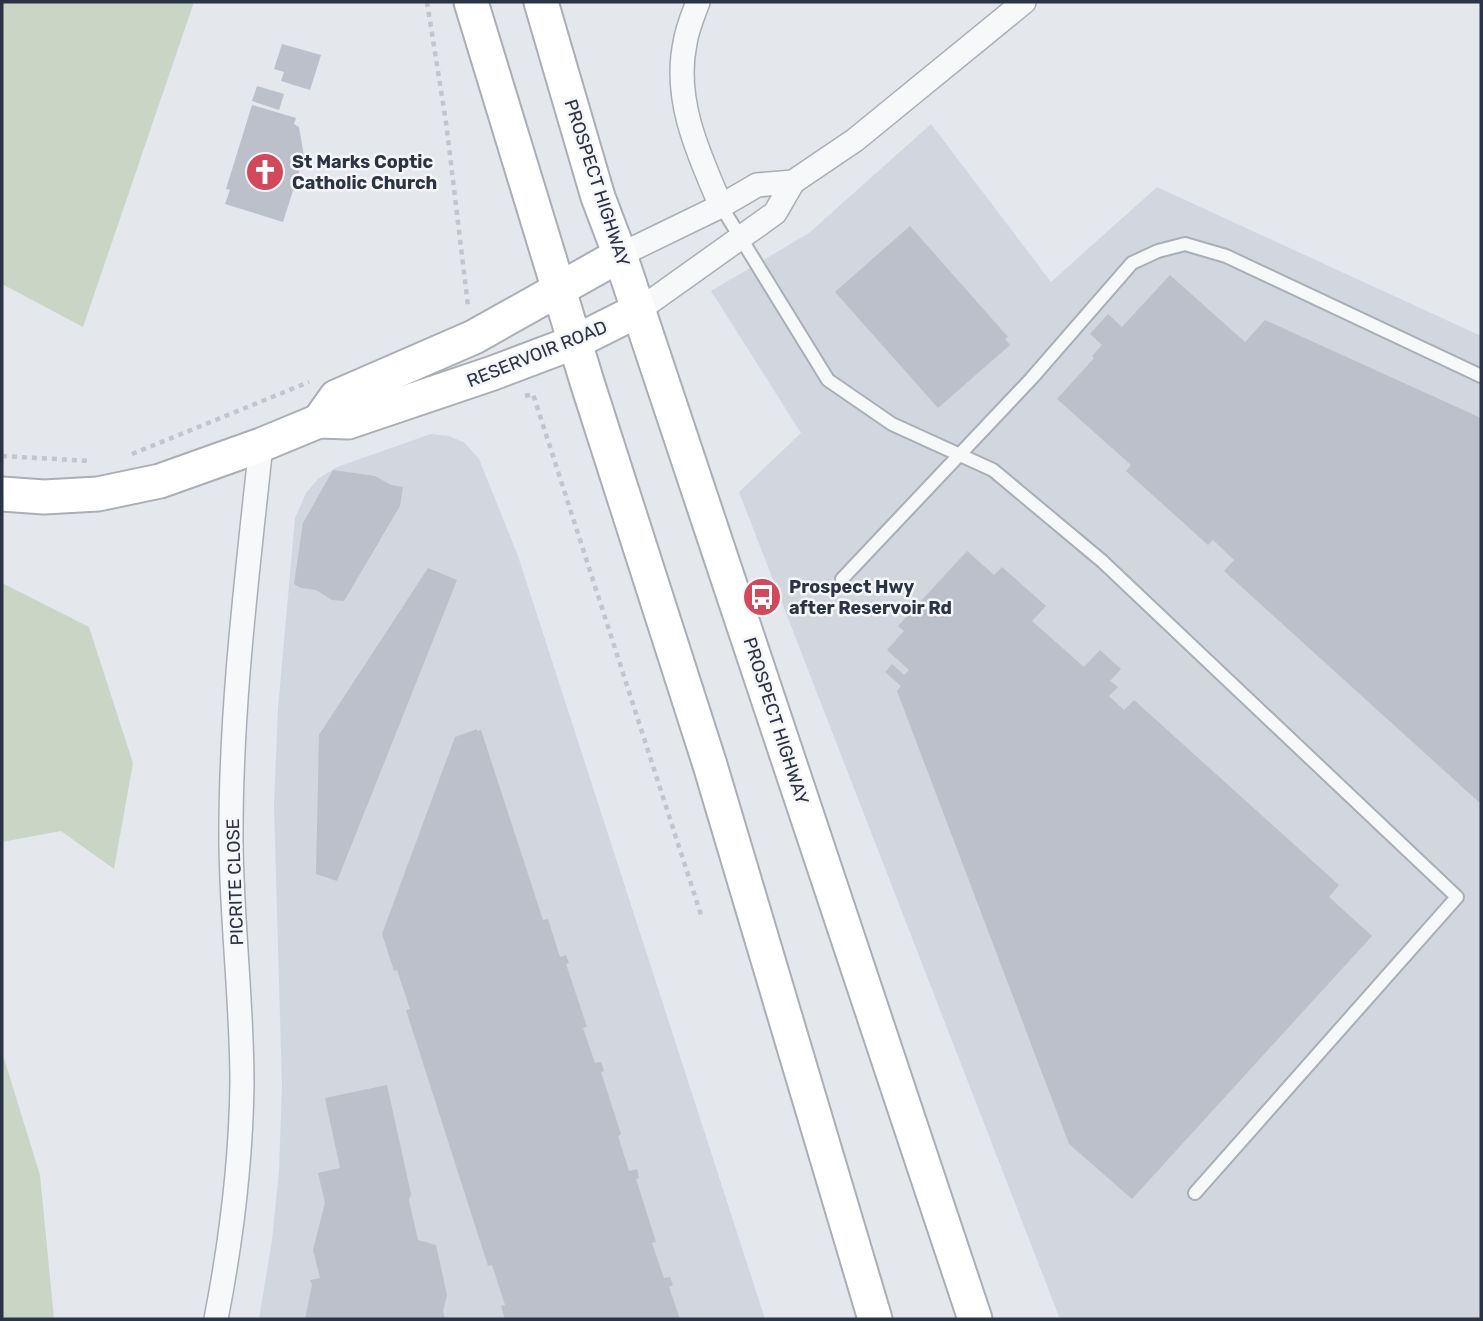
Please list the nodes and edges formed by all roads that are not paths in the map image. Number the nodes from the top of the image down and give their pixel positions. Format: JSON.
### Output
{"nodes":[{"id":1,"x":471,"y":2,"type":"edge"},
{"id":2,"x":541,"y":2,"type":"edge"},
{"id":3,"x":698,"y":2,"type":"edge"},
{"id":4,"x":1024,"y":2,"type":"edge"},
{"id":5,"x":793,"y":182,"type":"junction"},
{"id":6,"x":721,"y":206,"type":"junction"},
{"id":7,"x":740,"y":238,"type":"junction"},
{"id":8,"x":620,"y":255,"type":"junction"},
{"id":9,"x":559,"y":290,"type":"junction"},
{"id":10,"x":639,"y":310,"type":"junction"},
{"id":11,"x":575,"y":342,"type":"junction"},
{"id":12,"x":1481,"y":376,"type":"edge"},
{"id":13,"x":318,"y":421,"type":"junction"},
{"id":14,"x":261,"y":445,"type":"junction"},
{"id":15,"x":960,"y":455,"type":"junction"},
{"id":16,"x":2,"y":494,"type":"edge"},
{"id":17,"x":842,"y":579,"type":"dead end"},
{"id":18,"x":1195,"y":1194,"type":"dead end"},
{"id":19,"x":216,"y":1319,"type":"edge"},
{"id":20,"x":875,"y":1319,"type":"edge"},
{"id":21,"x":975,"y":1319,"type":"edge"}],
"edges":[{"from":1,"to":9,"type":"main road"},
{"from":2,"to":8,"type":"main road","name":"PROSPECT HIGHWAY"},
{"from":3,"to":6,"type":"street"},
{"from":4,"to":5,"type":"street","name":"RESERVOIR ROAD"},
{"from":5,"to":6,"type":"street","name":"RESERVOIR ROAD"},
{"from":5,"to":7,"type":"street","name":"RESERVOIR ROAD"},
{"from":6,"to":7,"type":"lane"},
{"from":6,"to":8,"type":"street","name":"RESERVOIR ROAD"},
{"from":7,"to":10,"type":"street","name":"RESERVOIR ROAD"},
{"from":7,"to":15,"type":"lane"},
{"from":8,"to":9,"type":"main road","name":"RESERVOIR ROAD"},
{"from":8,"to":10,"type":"main road","name":"PROSPECT HIGHWAY"},
{"from":9,"to":11,"type":"main road"},
{"from":9,"to":13,"type":"main road","name":"RESERVOIR ROAD"},
{"from":10,"to":11,"type":"main road","name":"RESERVOIR ROAD"},
{"from":10,"to":21,"type":"main road","name":"PROSPECT HIGHWAY"},
{"from":11,"to":13,"type":"main road","name":"RESERVOIR ROAD"},
{"from":11,"to":20,"type":"main road"},
{"from":12,"to":15,"type":"lane"},
{"from":13,"to":14,"type":"main road","name":"RESERVOIR ROAD"},
{"from":14,"to":16,"type":"main road","name":"RESERVOIR ROAD"},
{"from":14,"to":19,"type":"street","name":"PICRITE CLOSE"},
{"from":15,"to":17,"type":"lane"},
{"from":15,"to":18,"type":"lane"}]}
